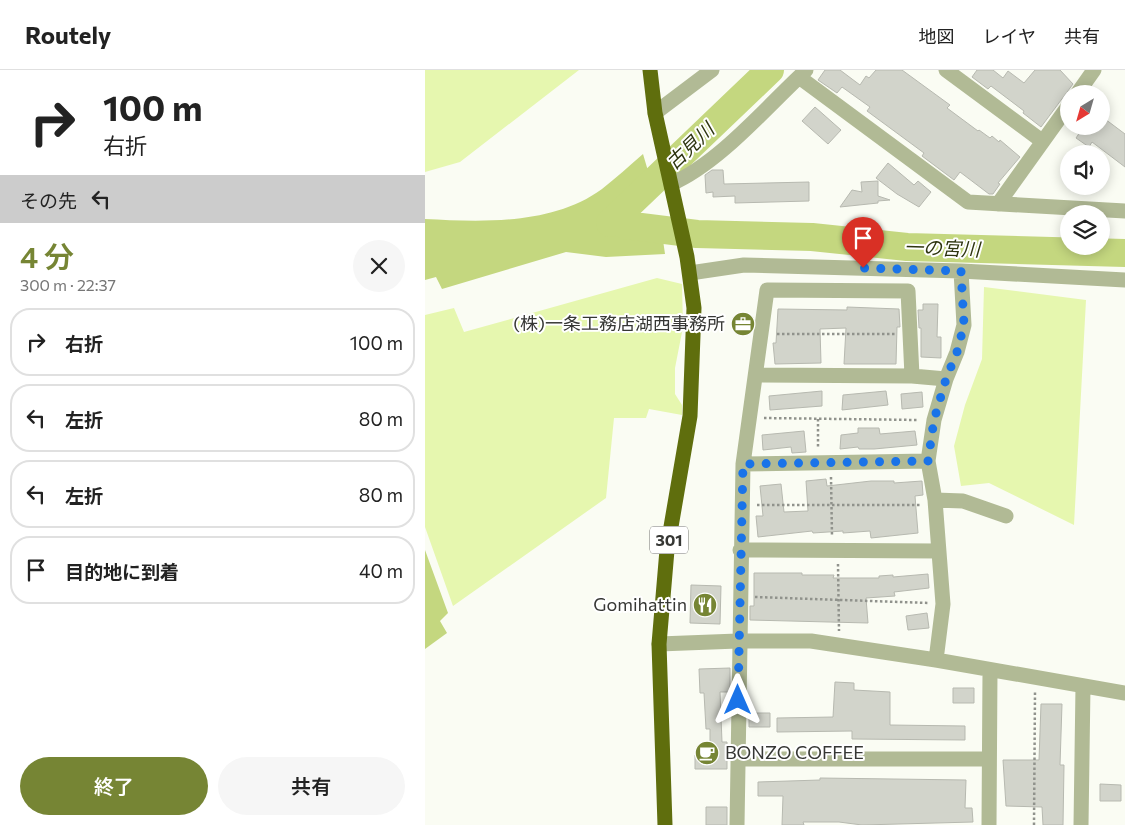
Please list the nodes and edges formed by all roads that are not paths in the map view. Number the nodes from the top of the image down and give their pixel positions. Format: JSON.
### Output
{"nodes":[{"id":1,"x":650,"y":70,"type":"edge"},
{"id":2,"x":712,"y":70,"type":"edge"},
{"id":3,"x":946,"y":70,"type":"edge"},
{"id":4,"x":1094,"y":70,"type":"edge"},
{"id":5,"x":803,"y":73,"type":"edge"},
{"id":6,"x":1083,"y":85,"type":"edge"},
{"id":7,"x":655,"y":113,"type":"junction"},
{"id":8,"x":1060,"y":117,"type":"edge"},
{"id":9,"x":1042,"y":141,"type":"junction"},
{"id":10,"x":670,"y":180,"type":"junction"},
{"id":11,"x":998,"y":204,"type":"junction"},
{"id":12,"x":1125,"y":211,"type":"edge"},
{"id":13,"x":961,"y":271,"type":"junction"},
{"id":14,"x":690,"y":273,"type":"junction"},
{"id":15,"x":1125,"y":280,"type":"edge"},
{"id":16,"x":756,"y":375,"type":"junction"},
{"id":17,"x":912,"y":376,"type":"junction"},
{"id":18,"x":946,"y":379,"type":"junction"},
{"id":19,"x":928,"y":461,"type":"junction"},
{"id":20,"x":743,"y":464,"type":"junction"},
{"id":21,"x":936,"y":503,"type":"junction"},
{"id":22,"x":1006,"y":516,"type":"dead end"},
{"id":23,"x":740,"y":550,"type":"junction"},
{"id":24,"x":938,"y":551,"type":"junction"},
{"id":25,"x":738,"y":641,"type":"junction"},
{"id":26,"x":659,"y":644,"type":"junction"},
{"id":27,"x":936,"y":660,"type":"junction"},
{"id":28,"x":990,"y":670,"type":"junction"},
{"id":29,"x":1083,"y":686,"type":"junction"},
{"id":30,"x":1125,"y":693,"type":"edge"},
{"id":31,"x":738,"y":759,"type":"junction"},
{"id":32,"x":989,"y":759,"type":"junction"},
{"id":33,"x":665,"y":825,"type":"edge"},
{"id":34,"x":737,"y":825,"type":"edge"},
{"id":35,"x":989,"y":825,"type":"edge"},
{"id":36,"x":1081,"y":825,"type":"edge"}],
"edges":[{"from":1,"to":7,"type":"highway","number":"301"},
{"from":2,"to":7,"type":"street"},
{"from":3,"to":9,"type":"street"},
{"from":4,"to":6,"type":"street"},
{"from":5,"to":10,"type":"street"},
{"from":5,"to":11,"type":"street"},
{"from":7,"to":10,"type":"highway","number":"301"},
{"from":8,"to":9,"type":"street"},
{"from":9,"to":11,"type":"street"},
{"from":10,"to":14,"type":"highway","number":"301"},
{"from":11,"to":12,"type":"street"},
{"from":13,"to":14,"type":"street"},
{"from":13,"to":15,"type":"street"},
{"from":13,"to":18,"type":"street"},
{"from":14,"to":26,"type":"highway","number":"301"},
{"from":16,"to":17,"type":"street"},
{"from":16,"to":17,"type":"street"},
{"from":16,"to":20,"type":"street"},
{"from":17,"to":18,"type":"street"},
{"from":18,"to":19,"type":"street"},
{"from":19,"to":20,"type":"street"},
{"from":19,"to":21,"type":"street"},
{"from":20,"to":23,"type":"street"},
{"from":21,"to":22,"type":"street"},
{"from":21,"to":24,"type":"street"},
{"from":23,"to":24,"type":"street"},
{"from":23,"to":25,"type":"street"},
{"from":24,"to":27,"type":"street"},
{"from":25,"to":26,"type":"street"},
{"from":25,"to":27,"type":"street"},
{"from":25,"to":31,"type":"street"},
{"from":26,"to":33,"type":"highway","number":"301"},
{"from":27,"to":28,"type":"street"},
{"from":28,"to":29,"type":"street"},
{"from":28,"to":32,"type":"street"},
{"from":29,"to":30,"type":"street"},
{"from":29,"to":36,"type":"street"},
{"from":31,"to":32,"type":"street"},
{"from":31,"to":34,"type":"street"},
{"from":32,"to":35,"type":"street"}]}
